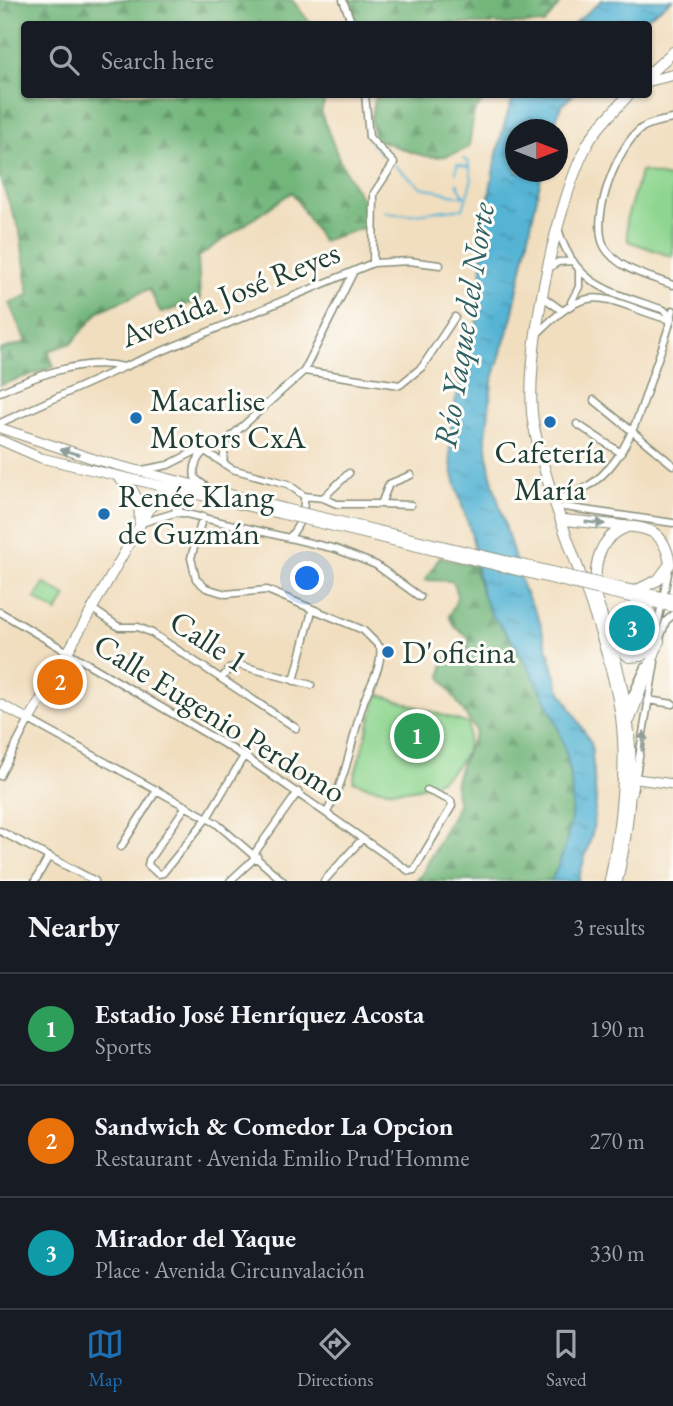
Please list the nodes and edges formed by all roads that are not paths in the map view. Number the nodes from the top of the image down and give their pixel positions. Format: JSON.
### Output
{"nodes":[{"id":1,"x":343,"y":0,"type":"edge"},
{"id":2,"x":351,"y":21,"type":"edge"},
{"id":3,"x":673,"y":52,"type":"edge"},
{"id":4,"x":662,"y":63,"type":"junction"},
{"id":5,"x":652,"y":72,"type":"edge"},
{"id":6,"x":673,"y":74,"type":"edge"},
{"id":7,"x":652,"y":80,"type":"edge"},
{"id":8,"x":365,"y":98,"type":"edge"},
{"id":9,"x":626,"y":98,"type":"edge"},
{"id":10,"x":673,"y":120,"type":"edge"},
{"id":11,"x":558,"y":226,"type":"junction"},
{"id":12,"x":573,"y":261,"type":"junction"},
{"id":13,"x":373,"y":263,"type":"junction"},
{"id":14,"x":440,"y":265,"type":"dead end"},
{"id":15,"x":549,"y":268,"type":"junction"},
{"id":16,"x":579,"y":270,"type":"junction"},
{"id":17,"x":354,"y":271,"type":"junction"},
{"id":18,"x":673,"y":285,"type":"edge"},
{"id":19,"x":543,"y":297,"type":"junction"},
{"id":20,"x":570,"y":303,"type":"junction"},
{"id":21,"x":561,"y":310,"type":"junction"},
{"id":22,"x":673,"y":315,"type":"edge"},
{"id":23,"x":455,"y":317,"type":"dead end"},
{"id":24,"x":536,"y":335,"type":"junction"},
{"id":25,"x":124,"y":367,"type":"junction"},
{"id":26,"x":304,"y":372,"type":"junction"},
{"id":27,"x":533,"y":387,"type":"junction"},
{"id":28,"x":0,"y":392,"type":"edge"},
{"id":29,"x":594,"y":400,"type":"dead end"},
{"id":30,"x":577,"y":424,"type":"dead end"},
{"id":31,"x":0,"y":425,"type":"edge"},
{"id":32,"x":634,"y":432,"type":"junction"},
{"id":33,"x":0,"y":440,"type":"edge"},
{"id":34,"x":226,"y":441,"type":"junction"},
{"id":35,"x":205,"y":452,"type":"junction"},
{"id":36,"x":621,"y":453,"type":"junction"},
{"id":37,"x":223,"y":463,"type":"junction"},
{"id":38,"x":673,"y":465,"type":"edge"},
{"id":39,"x":96,"y":469,"type":"junction"},
{"id":40,"x":136,"y":471,"type":"junction"},
{"id":41,"x":349,"y":473,"type":"dead end"},
{"id":42,"x":411,"y":475,"type":"dead end"},
{"id":43,"x":207,"y":487,"type":"junction"},
{"id":44,"x":185,"y":491,"type":"junction"},
{"id":45,"x":173,"y":494,"type":"junction"},
{"id":46,"x":304,"y":496,"type":"junction"},
{"id":47,"x":323,"y":498,"type":"junction"},
{"id":48,"x":563,"y":503,"type":"junction"},
{"id":49,"x":381,"y":505,"type":"junction"},
{"id":50,"x":411,"y":505,"type":"dead end"},
{"id":51,"x":178,"y":512,"type":"junction"},
{"id":52,"x":287,"y":512,"type":"junction"},
{"id":53,"x":203,"y":516,"type":"junction"},
{"id":54,"x":565,"y":520,"type":"junction"},
{"id":55,"x":673,"y":523,"type":"edge"},
{"id":56,"x":139,"y":524,"type":"junction"},
{"id":57,"x":628,"y":527,"type":"junction"},
{"id":58,"x":290,"y":537,"type":"junction"},
{"id":59,"x":673,"y":550,"type":"edge"},
{"id":60,"x":670,"y":564,"type":"junction"},
{"id":61,"x":639,"y":595,"type":"junction"},
{"id":62,"x":420,"y":597,"type":"dead end"},
{"id":63,"x":597,"y":600,"type":"junction"},
{"id":64,"x":667,"y":600,"type":"edge"},
{"id":65,"x":673,"y":607,"type":"edge"},
{"id":66,"x":91,"y":608,"type":"junction"},
{"id":67,"x":312,"y":611,"type":"junction"},
{"id":68,"x":0,"y":612,"type":"edge"},
{"id":69,"x":673,"y":615,"type":"edge"},
{"id":70,"x":606,"y":629,"type":"junction"},
{"id":71,"x":657,"y":639,"type":"junction"},
{"id":72,"x":69,"y":651,"type":"junction"},
{"id":73,"x":222,"y":678,"type":"junction"},
{"id":74,"x":294,"y":681,"type":"junction"},
{"id":75,"x":311,"y":685,"type":"dead end"},
{"id":76,"x":648,"y":700,"type":"junction"},
{"id":77,"x":0,"y":704,"type":"edge"},
{"id":78,"x":628,"y":704,"type":"junction"},
{"id":79,"x":673,"y":704,"type":"edge"},
{"id":80,"x":625,"y":719,"type":"junction"},
{"id":81,"x":29,"y":720,"type":"junction"},
{"id":82,"x":296,"y":728,"type":"dead end"},
{"id":83,"x":244,"y":756,"type":"junction"},
{"id":84,"x":0,"y":776,"type":"edge"},
{"id":85,"x":631,"y":777,"type":"junction"},
{"id":86,"x":673,"y":784,"type":"edge"},
{"id":87,"x":157,"y":789,"type":"junction"},
{"id":88,"x":427,"y":790,"type":"dead end"},
{"id":89,"x":298,"y":792,"type":"junction"},
{"id":90,"x":186,"y":806,"type":"junction"},
{"id":91,"x":327,"y":813,"type":"junction"},
{"id":92,"x":207,"y":818,"type":"junction"},
{"id":93,"x":0,"y":831,"type":"edge"},
{"id":94,"x":362,"y":839,"type":"junction"},
{"id":95,"x":121,"y":847,"type":"dead end"},
{"id":96,"x":256,"y":855,"type":"junction"},
{"id":97,"x":48,"y":858,"type":"junction"},
{"id":98,"x":93,"y":880,"type":"edge"},
{"id":99,"x":35,"y":881,"type":"edge"},
{"id":100,"x":230,"y":881,"type":"edge"},
{"id":101,"x":283,"y":881,"type":"edge"},
{"id":102,"x":324,"y":881,"type":"edge"},
{"id":103,"x":610,"y":881,"type":"edge"},
{"id":104,"x":618,"y":881,"type":"edge"}],
"edges":[{"from":1,"to":2,"type":"street"},
{"from":3,"to":4,"type":"main road"},
{"from":4,"to":5,"type":"main road"},
{"from":4,"to":6,"type":"street"},
{"from":6,"to":7,"type":"main road"},
{"from":8,"to":13,"type":"street"},
{"from":9,"to":11,"type":"main road"},
{"from":10,"to":18,"type":"street"},
{"from":11,"to":12,"type":"street"},
{"from":11,"to":15,"type":"main road"},
{"from":12,"to":15,"type":"street"},
{"from":12,"to":16,"type":"street"},
{"from":13,"to":14,"type":"street","name":"Avenida José Reyes"},
{"from":13,"to":17,"type":"street","name":"Avenida José Reyes"},
{"from":15,"to":19,"type":"main road"},
{"from":16,"to":20,"type":"street"},
{"from":16,"to":22,"type":"street"},
{"from":17,"to":25,"type":"street","name":"Avenida José Reyes"},
{"from":17,"to":26,"type":"street"},
{"from":19,"to":21,"type":"street"},
{"from":19,"to":24,"type":"main road"},
{"from":20,"to":21,"type":"street"},
{"from":20,"to":22,"type":"street"},
{"from":21,"to":24,"type":"street"},
{"from":22,"to":32,"type":"street"},
{"from":23,"to":26,"type":"street"},
{"from":24,"to":27,"type":"main road"},
{"from":25,"to":28,"type":"street","name":"Avenida José Reyes"},
{"from":25,"to":31,"type":"street"},
{"from":26,"to":34,"type":"street"},
{"from":27,"to":48,"type":"main road"},
{"from":27,"to":54,"type":"main road"},
{"from":29,"to":32,"type":"street"},
{"from":30,"to":36,"type":"street"},
{"from":40,"to":31,"type":"main road","one_way":true},
{"from":32,"to":36,"type":"street"},
{"from":32,"to":38,"type":"street"},
{"from":33,"to":39,"type":"main road"},
{"from":34,"to":35,"type":"street"},
{"from":34,"to":37,"type":"street"},
{"from":35,"to":37,"type":"street"},
{"from":35,"to":40,"type":"street"},
{"from":35,"to":43,"type":"street"},
{"from":36,"to":48,"type":"street"},
{"from":37,"to":46,"type":"street"},
{"from":39,"to":44,"type":"main road"},
{"from":39,"to":56,"type":"main road"},
{"from":40,"to":43,"type":"main road"},
{"from":41,"to":47,"type":"street"},
{"from":42,"to":49,"type":"street"},
{"from":43,"to":52,"type":"main road"},
{"from":44,"to":45,"type":"main road"},
{"from":44,"to":52,"type":"main road"},
{"from":45,"to":51,"type":"main road"},
{"from":45,"to":56,"type":"main road"},
{"from":46,"to":47,"type":"street"},
{"from":46,"to":58,"type":"street"},
{"from":47,"to":49,"type":"street"},
{"from":48,"to":54,"type":"main road"},
{"from":48,"to":55,"type":"street"},
{"from":49,"to":50,"type":"street"},
{"from":51,"to":53,"type":"street"},
{"from":51,"to":56,"type":"street"},
{"from":52,"to":61,"type":"main road","bridge":true},
{"from":53,"to":58,"type":"street"},
{"from":53,"to":67,"type":"street"},
{"from":54,"to":57,"type":"main road","one_way":true},
{"from":54,"to":63,"type":"main road"},
{"from":54,"to":80,"type":"main road"},
{"from":56,"to":66,"type":"main road"},
{"from":57,"to":60,"type":"main road"},
{"from":57,"to":63,"type":"main road"},
{"from":58,"to":62,"type":"street"},
{"from":59,"to":60,"type":"street"},
{"from":60,"to":61,"type":"main road"},
{"from":60,"to":64,"type":"street"},
{"from":61,"to":64,"type":"main road"},
{"from":61,"to":71,"type":"main road"},
{"from":63,"to":70,"type":"main road"},
{"from":64,"to":65,"type":"main road"},
{"from":64,"to":71,"type":"street"},
{"from":66,"to":72,"type":"main road"},
{"from":66,"to":73,"type":"street","name":"Calle 1"},
{"from":67,"to":74,"type":"street"},
{"from":67,"to":91,"type":"street"},
{"from":68,"to":72,"type":"street","name":"Calle Eugenio Perdomo"},
{"from":69,"to":71,"type":"street"},
{"from":70,"to":71,"type":"main road"},
{"from":70,"to":78,"type":"main road"},
{"from":71,"to":76,"type":"street"},
{"from":71,"to":78,"type":"street"},
{"from":71,"to":80,"type":"main road"},
{"from":72,"to":81,"type":"main road"},
{"from":72,"to":83,"type":"street","name":"Calle Eugenio Perdomo"},
{"from":73,"to":74,"type":"street"},
{"from":73,"to":82,"type":"street","name":"Calle 1"},
{"from":74,"to":75,"type":"street"},
{"from":76,"to":79,"type":"street"},
{"from":85,"to":76,"type":"street","one_way":true},
{"from":77,"to":81,"type":"main road"},
{"from":78,"to":80,"type":"main road"},
{"from":80,"to":85,"type":"main road"},
{"from":81,"to":84,"type":"street"},
{"from":81,"to":87,"type":"street"},
{"from":83,"to":89,"type":"street","name":"Calle Eugenio Perdomo"},
{"from":83,"to":92,"type":"street"},
{"from":85,"to":86,"type":"main road"},
{"from":85,"to":103,"type":"main road"},
{"from":85,"to":104,"type":"main road"},
{"from":87,"to":90,"type":"street"},
{"from":87,"to":95,"type":"street"},
{"from":88,"to":94,"type":"street","name":"Calle Eugenio Perdomo"},
{"from":89,"to":91,"type":"street","name":"Calle Eugenio Perdomo"},
{"from":89,"to":96,"type":"street"},
{"from":90,"to":92,"type":"street"},
{"from":90,"to":92,"type":"street"},
{"from":91,"to":94,"type":"street","name":"Calle Eugenio Perdomo"},
{"from":92,"to":96,"type":"street"},
{"from":93,"to":97,"type":"street"},
{"from":94,"to":102,"type":"street"},
{"from":96,"to":100,"type":"street"},
{"from":96,"to":101,"type":"street"},
{"from":97,"to":98,"type":"street"},
{"from":97,"to":99,"type":"street"}]}
